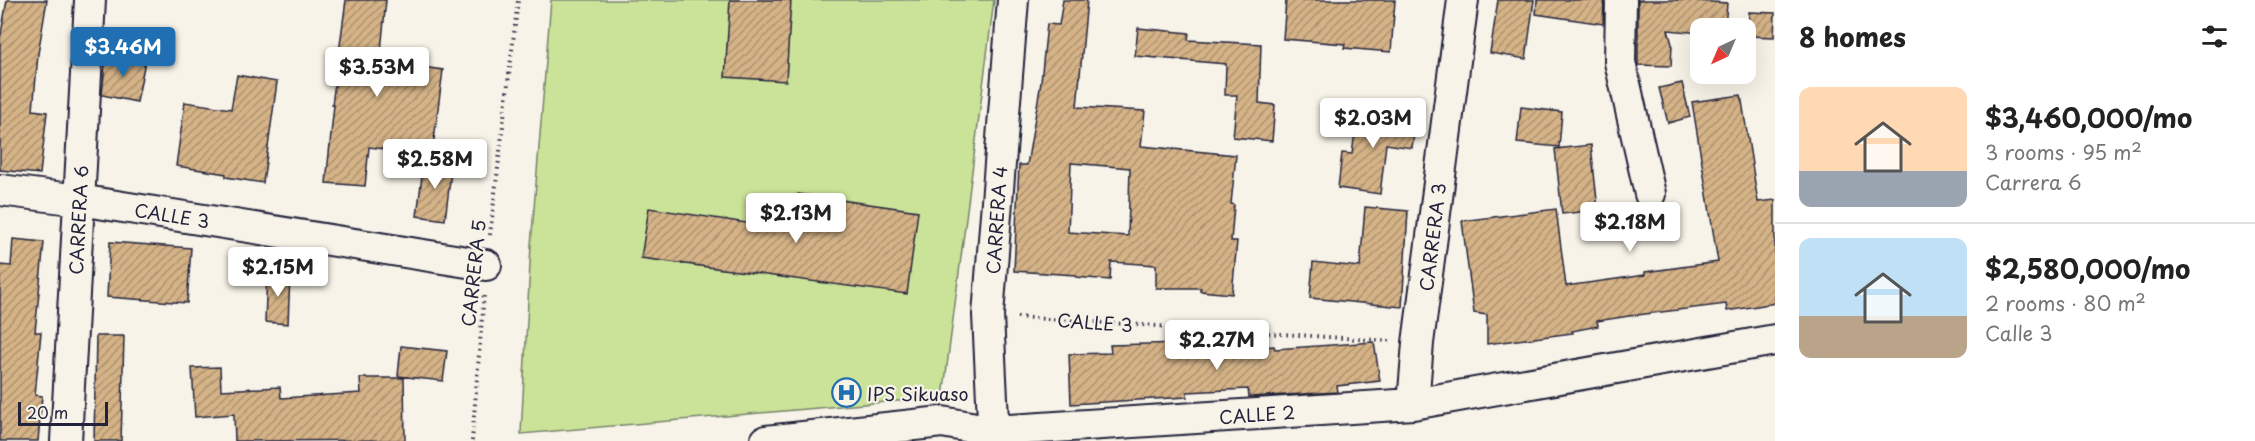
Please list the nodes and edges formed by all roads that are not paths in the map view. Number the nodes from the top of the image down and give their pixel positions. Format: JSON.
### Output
{"nodes":[{"id":1,"x":90,"y":0,"type":"edge"},
{"id":2,"x":1013,"y":0,"type":"edge"},
{"id":3,"x":1463,"y":0,"type":"edge"},
{"id":4,"x":1621,"y":0,"type":"edge"},
{"id":5,"x":0,"y":190,"type":"edge"},
{"id":6,"x":1650,"y":194,"type":"dead end"},
{"id":7,"x":79,"y":200,"type":"junction"},
{"id":8,"x":486,"y":265,"type":"road end"},
{"id":9,"x":1775,"y":340,"type":"edge"},
{"id":10,"x":1413,"y":404,"type":"junction"},
{"id":11,"x":988,"y":438,"type":"edge"},
{"id":12,"x":66,"y":441,"type":"edge"},
{"id":13,"x":766,"y":441,"type":"edge"}],
"edges":[{"from":1,"to":7,"type":"street","name":"CARRERA 6"},
{"from":2,"to":11,"type":"street","name":"CARRERA 4"},
{"from":3,"to":10,"type":"street","name":"CARRERA 3"},
{"from":4,"to":6,"type":"street"},
{"from":5,"to":7,"type":"street","name":"CALLE 3"},
{"from":7,"to":8,"type":"street","name":"CALLE 3"},
{"from":7,"to":12,"type":"street","name":"CARRERA 6"},
{"from":9,"to":10,"type":"street","name":"CALLE 2"},
{"from":10,"to":11,"type":"street","name":"CALLE 2"},
{"from":11,"to":13,"type":"street","name":"CALLE 2"}]}
